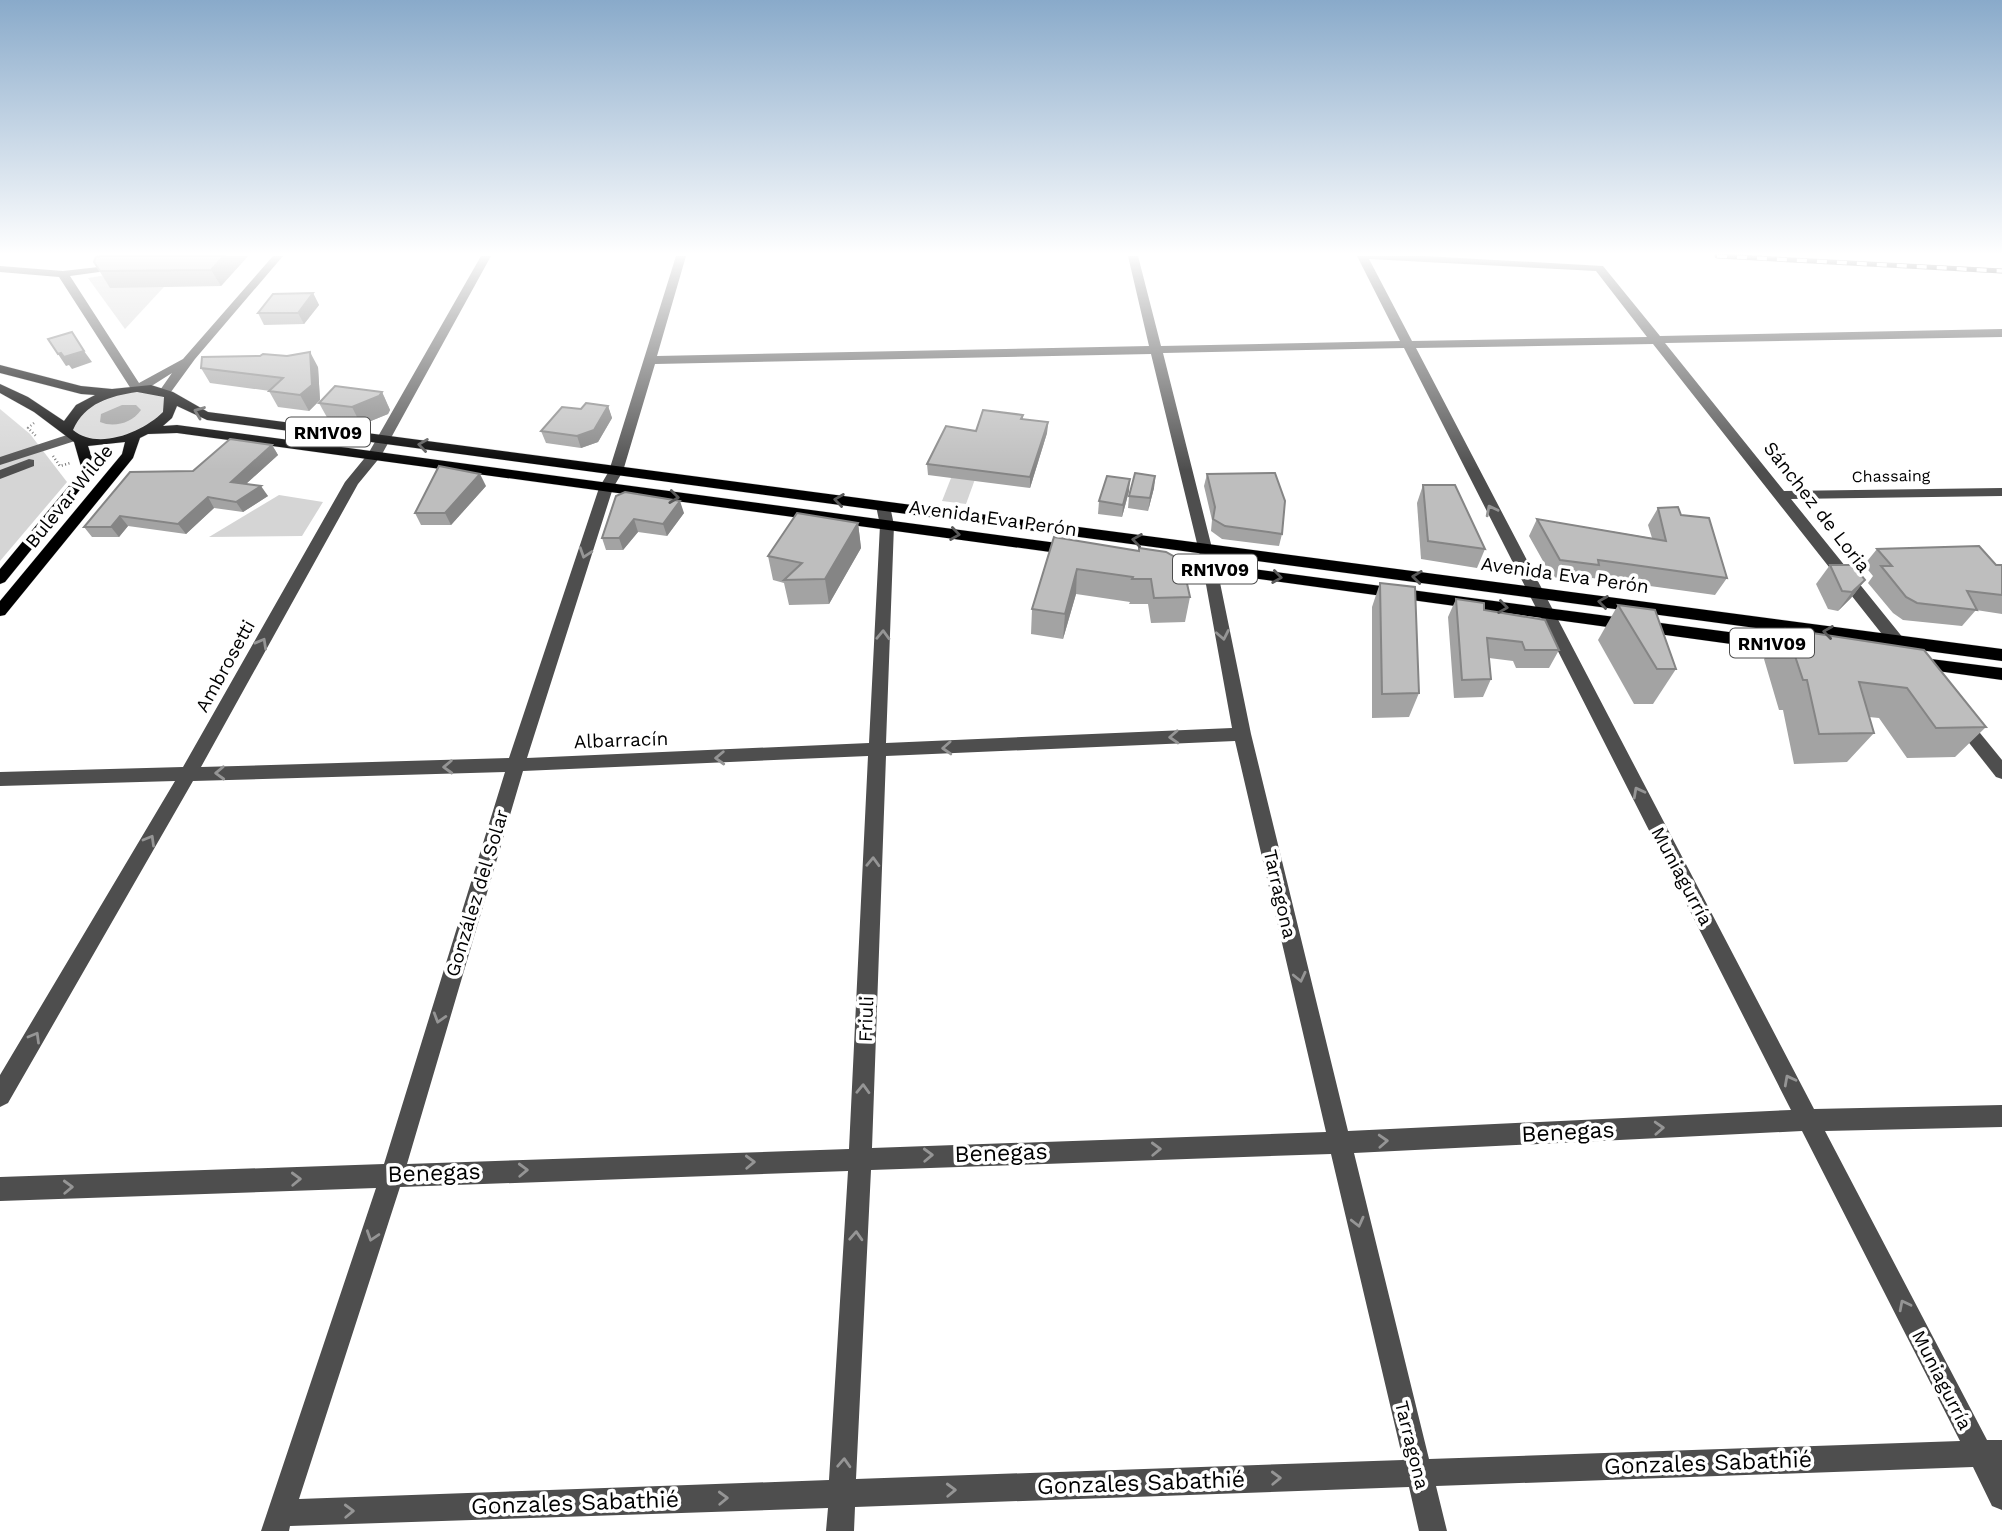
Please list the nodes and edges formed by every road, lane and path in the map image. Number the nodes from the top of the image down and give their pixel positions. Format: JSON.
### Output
{"nodes":[{"id":1,"x":97,"y":327,"type":"edge"},
{"id":2,"x":216,"y":327,"type":"edge"},
{"id":3,"x":446,"y":327,"type":"edge"},
{"id":4,"x":659,"y":327,"type":"edge"},
{"id":5,"x":1149,"y":327,"type":"edge"},
{"id":6,"x":1397,"y":327,"type":"edge"},
{"id":7,"x":1647,"y":327,"type":"edge"},
{"id":8,"x":2002,"y":333,"type":"edge"},
{"id":9,"x":1657,"y":340,"type":"junction"},
{"id":10,"x":1405,"y":345,"type":"junction"},
{"id":11,"x":1154,"y":350,"type":"junction"},
{"id":12,"x":191,"y":356,"type":"junction"},
{"id":13,"x":649,"y":360,"type":"junction"},
{"id":14,"x":0,"y":369,"type":"edge"},
{"id":15,"x":0,"y":388,"type":"edge"},
{"id":16,"x":137,"y":389,"type":"junction"},
{"id":17,"x":116,"y":393,"type":"junction"},
{"id":18,"x":167,"y":395,"type":"junction"},
{"id":19,"x":140,"y":433,"type":"junction"},
{"id":20,"x":73,"y":436,"type":"junction"},
{"id":21,"x":383,"y":440,"type":"junction"},
{"id":22,"x":59,"y":444,"type":"junction"},
{"id":23,"x":374,"y":456,"type":"junction"},
{"id":24,"x":0,"y":461,"type":"edge"},
{"id":25,"x":616,"y":471,"type":"junction"},
{"id":26,"x":0,"y":475,"type":"edge"},
{"id":27,"x":606,"y":488,"type":"junction"},
{"id":28,"x":2002,"y":492,"type":"edge"},
{"id":29,"x":1781,"y":495,"type":"junction"},
{"id":30,"x":885,"y":516,"type":"junction"},
{"id":31,"x":1086,"y":551,"type":"edge"},
{"id":32,"x":1208,"y":559,"type":"junction"},
{"id":33,"x":1152,"y":560,"type":"edge"},
{"id":34,"x":0,"y":579,"type":"edge"},
{"id":35,"x":1533,"y":592,"type":"junction"},
{"id":36,"x":0,"y":611,"type":"edge"},
{"id":37,"x":1544,"y":613,"type":"junction"},
{"id":38,"x":1896,"y":641,"type":"junction"},
{"id":39,"x":1811,"y":649,"type":"edge"},
{"id":40,"x":2002,"y":655,"type":"edge"},
{"id":41,"x":1888,"y":659,"type":"edge"},
{"id":42,"x":1914,"y":663,"type":"junction"},
{"id":43,"x":2002,"y":674,"type":"edge"},
{"id":44,"x":1930,"y":682,"type":"edge"},
{"id":45,"x":1946,"y":702,"type":"edge"},
{"id":46,"x":1242,"y":734,"type":"junction"},
{"id":47,"x":878,"y":752,"type":"junction"},
{"id":48,"x":516,"y":765,"type":"junction"},
{"id":49,"x":2002,"y":772,"type":"edge"},
{"id":50,"x":188,"y":774,"type":"junction"},
{"id":51,"x":0,"y":779,"type":"edge"},
{"id":52,"x":0,"y":1096,"type":"edge"},
{"id":53,"x":2002,"y":1116,"type":"edge"},
{"id":54,"x":1810,"y":1121,"type":"junction"},
{"id":55,"x":1339,"y":1143,"type":"junction"},
{"id":56,"x":860,"y":1157,"type":"junction"},
{"id":57,"x":392,"y":1175,"type":"junction"},
{"id":58,"x":0,"y":1189,"type":"edge"},
{"id":59,"x":1991,"y":1454,"type":"edge"},
{"id":60,"x":1419,"y":1473,"type":"junction"},
{"id":61,"x":842,"y":1494,"type":"junction"},
{"id":62,"x":2002,"y":1496,"type":"edge"},
{"id":63,"x":278,"y":1522,"type":"edge"},
{"id":64,"x":840,"y":1531,"type":"edge"},
{"id":65,"x":1433,"y":1531,"type":"edge"}],
"edges":[{"from":1,"to":16,"type":"street"},
{"from":2,"to":12,"type":"street"},
{"from":3,"to":21,"type":"street","name":"Ambrosetti"},
{"from":4,"to":13,"type":"street","name":"González del Solar"},
{"from":5,"to":11,"type":"street","name":"Tarragona"},
{"from":6,"to":10,"type":"street","name":"Muniagurría"},
{"from":7,"to":9,"type":"street","name":"Sánchez de Loria"},
{"from":8,"to":9,"type":"street"},
{"from":9,"to":10,"type":"street"},
{"from":9,"to":29,"type":"street","name":"Sánchez de Loria"},
{"from":10,"to":11,"type":"street"},
{"from":35,"to":10,"type":"street","name":"Muniagurría","one_way":true},
{"from":11,"to":13,"type":"street"},
{"from":11,"to":32,"type":"street","name":"Tarragona"},
{"from":12,"to":16,"type":"street"},
{"from":12,"to":18,"type":"street"},
{"from":13,"to":25,"type":"street","name":"González del Solar"},
{"from":14,"to":17,"type":"main road","number":"RN1V09"},
{"from":15,"to":20,"type":"main road"},
{"from":16,"to":17,"type":"main road","number":"RN1V09"},
{"from":16,"to":18,"type":"main road","number":"RN1V09"},
{"from":17,"to":20,"type":"main road"},
{"from":18,"to":19,"type":"main road"},
{"from":21,"to":18,"type":"main road","name":"Avenida Eva Perón","number":"RN1V09","one_way":true},
{"from":19,"to":20,"type":"main road","number":"RN1V09"},
{"from":19,"to":23,"type":"main road","name":"Avenida Eva Perón","number":"RN1V09"},
{"from":19,"to":36,"type":"main road","name":"Bulevar Wilde"},
{"from":20,"to":22,"type":"street"},
{"from":20,"to":34,"type":"main road","name":"Bulevar Wilde"},
{"from":21,"to":23,"type":"street","name":"Ambrosetti"},
{"from":25,"to":21,"type":"main road","name":"Avenida Eva Perón","number":"RN1V09","one_way":true},
{"from":22,"to":24,"type":"street"},
{"from":22,"to":26,"type":"street"},
{"from":23,"to":27,"type":"main road","name":"Avenida Eva Perón","number":"RN1V09"},
{"from":50,"to":23,"type":"street","name":"Ambrosetti","one_way":true},
{"from":25,"to":27,"type":"street","name":"González del Solar"},
{"from":30,"to":25,"type":"main road","name":"Avenida Eva Perón","number":"RN1V09","one_way":true},
{"from":27,"to":30,"type":"main road","name":"Avenida Eva Perón","number":"RN1V09","one_way":true},
{"from":27,"to":48,"type":"street","name":"González del Solar","one_way":true},
{"from":28,"to":29,"type":"street","name":"Chassaing"},
{"from":29,"to":38,"type":"street","name":"Sánchez de Loria"},
{"from":30,"to":31,"type":"main road","name":"Avenida Eva Perón","number":"RN1V09","one_way":true},
{"from":32,"to":30,"type":"main road","name":"Avenida Eva Perón","number":"RN1V09","one_way":true},
{"from":47,"to":30,"type":"street","name":"Friuli","one_way":true},
{"from":32,"to":33,"type":"main road","name":"Avenida Eva Perón","number":"RN1V09"},
{"from":35,"to":32,"type":"main road","name":"Avenida Eva Perón","number":"RN1V09","one_way":true},
{"from":32,"to":37,"type":"main road","name":"Avenida Eva Perón","number":"RN1V09","one_way":true},
{"from":32,"to":46,"type":"street","name":"Tarragona","one_way":true},
{"from":35,"to":37,"type":"street","name":"Muniagurría"},
{"from":38,"to":35,"type":"main road","name":"Avenida Eva Perón","number":"RN1V09","one_way":true},
{"from":37,"to":39,"type":"main road","name":"Avenida Eva Perón","number":"RN1V09"},
{"from":54,"to":37,"type":"street","name":"Muniagurría","one_way":true},
{"from":38,"to":40,"type":"main road","name":"Avenida Eva Perón","number":"RN1V09"},
{"from":38,"to":42,"type":"street","name":"Sánchez de Loria"},
{"from":41,"to":42,"type":"main road"},
{"from":42,"to":43,"type":"main road"},
{"from":42,"to":44,"type":"street","name":"Sánchez de Loria"},
{"from":45,"to":49,"type":"street"},
{"from":46,"to":47,"type":"street","name":"Albarracín","one_way":true},
{"from":46,"to":55,"type":"street","name":"Tarragona","one_way":true},
{"from":47,"to":48,"type":"street","name":"Albarracín","one_way":true},
{"from":56,"to":47,"type":"street","name":"Friuli","one_way":true},
{"from":48,"to":50,"type":"street","name":"Albarracín","one_way":true},
{"from":48,"to":57,"type":"street","name":"González del Solar","one_way":true},
{"from":50,"to":51,"type":"street","name":"Albarracín"},
{"from":52,"to":50,"type":"street","name":"Ambrosetti","one_way":true},
{"from":53,"to":54,"type":"street","name":"Benegas"},
{"from":55,"to":54,"type":"street","name":"Benegas","one_way":true},
{"from":59,"to":54,"type":"street","name":"Muniagurría","one_way":true},
{"from":56,"to":55,"type":"street","name":"Benegas","one_way":true},
{"from":55,"to":60,"type":"street","name":"Tarragona","one_way":true},
{"from":57,"to":56,"type":"street","name":"Benegas","one_way":true},
{"from":61,"to":56,"type":"street","name":"Friuli","one_way":true},
{"from":58,"to":57,"type":"street","name":"Benegas","one_way":true},
{"from":57,"to":63,"type":"street","name":"González del Solar","one_way":true},
{"from":59,"to":60,"type":"street","name":"Gonzales Sabathié"},
{"from":59,"to":62,"type":"street","name":"Muniagurría"},
{"from":61,"to":60,"type":"street","name":"Gonzales Sabathié","one_way":true},
{"from":60,"to":65,"type":"street","name":"Tarragona"},
{"from":63,"to":61,"type":"street","name":"Gonzales Sabathié","one_way":true},
{"from":61,"to":64,"type":"street","name":"Friuli"}]}
